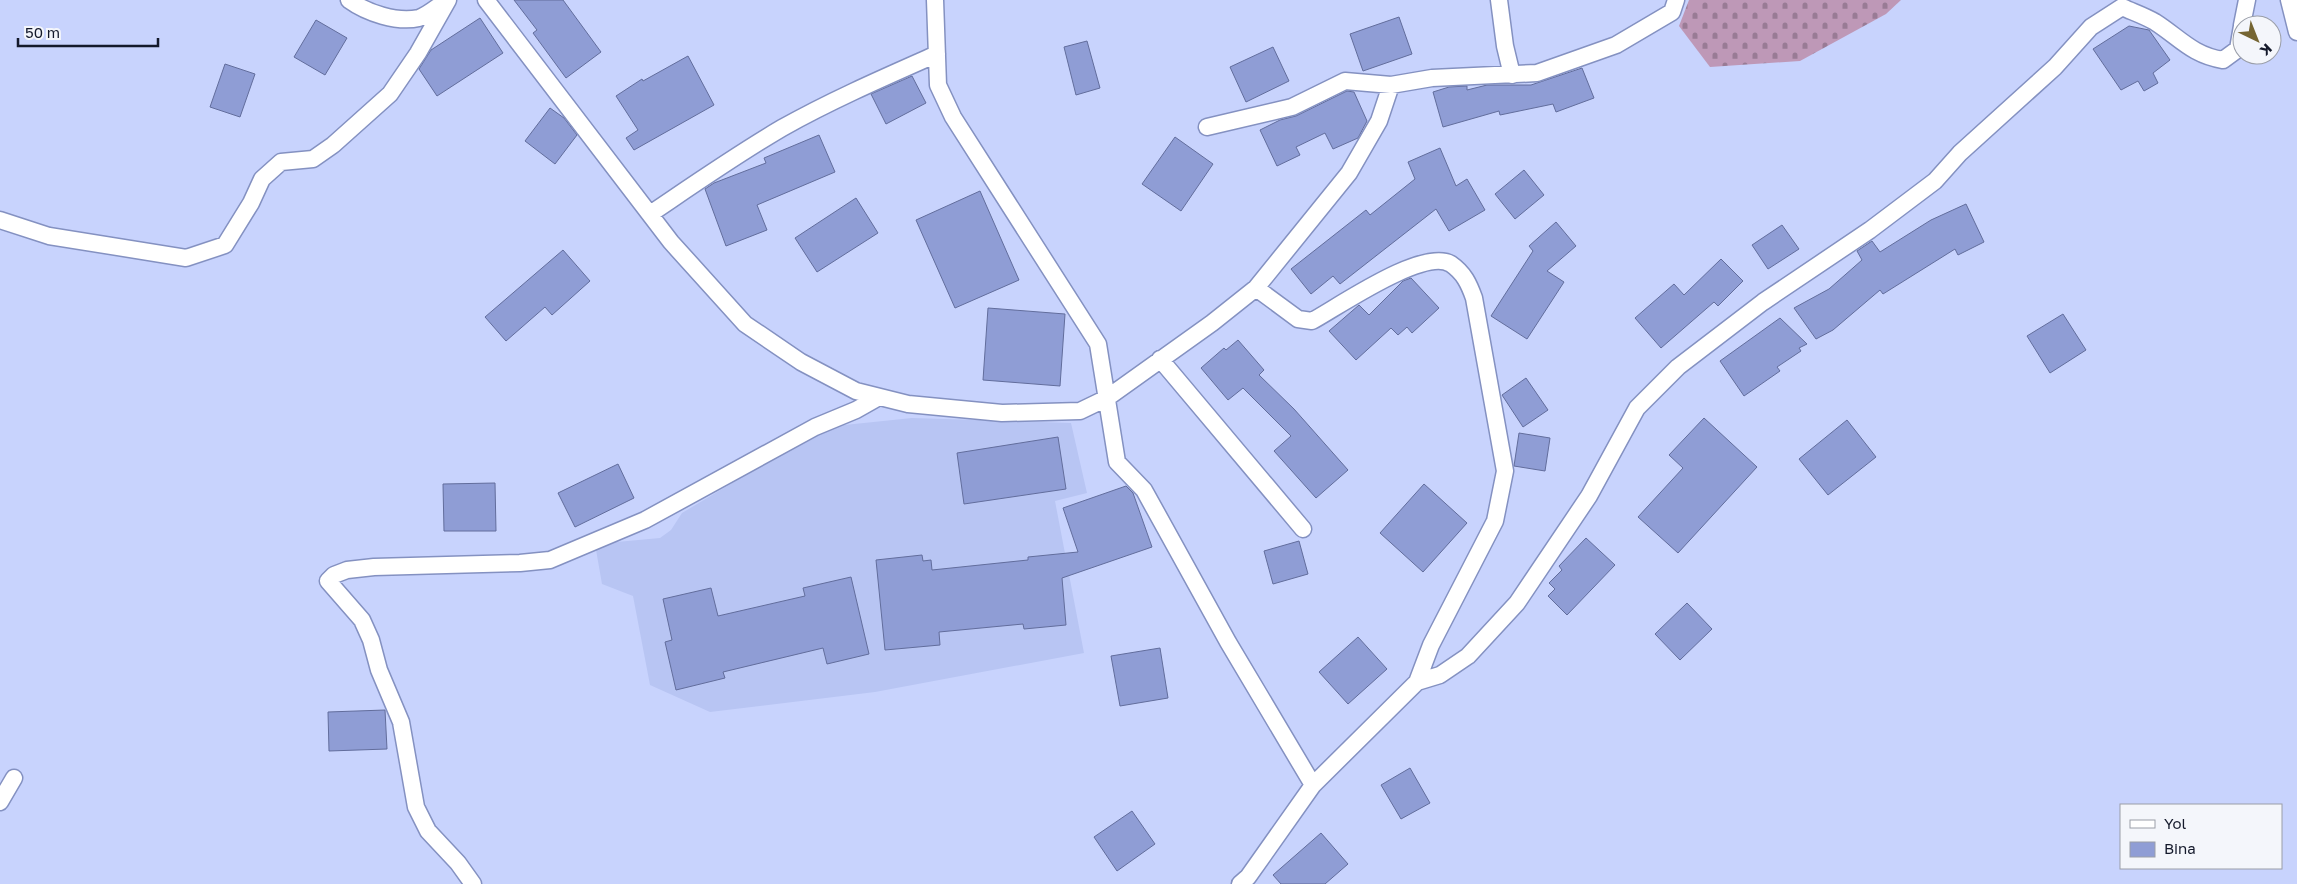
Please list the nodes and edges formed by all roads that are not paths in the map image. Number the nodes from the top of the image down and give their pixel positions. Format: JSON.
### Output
{"nodes":[{"id":1,"x":349,"y":0,"type":"edge"},
{"id":2,"x":448,"y":0,"type":"edge"},
{"id":3,"x":486,"y":0,"type":"edge"},
{"id":4,"x":935,"y":0,"type":"edge"},
{"id":5,"x":1499,"y":0,"type":"edge"},
{"id":6,"x":1676,"y":0,"type":"edge"},
{"id":7,"x":2247,"y":0,"type":"edge"},
{"id":8,"x":2289,"y":0,"type":"edge"},
{"id":9,"x":2244,"y":15,"type":"edge"},
{"id":10,"x":2297,"y":32,"type":"edge"},
{"id":11,"x":937,"y":54,"type":"junction"},
{"id":12,"x":2232,"y":54,"type":"edge"},
{"id":13,"x":1512,"y":74,"type":"junction"},
{"id":14,"x":1391,"y":85,"type":"junction"},
{"id":15,"x":1207,"y":127,"type":"dead end"},
{"id":16,"x":650,"y":214,"type":"junction"},
{"id":17,"x":0,"y":220,"type":"edge"},
{"id":18,"x":1256,"y":288,"type":"junction"},
{"id":19,"x":1160,"y":359,"type":"junction"},
{"id":20,"x":879,"y":397,"type":"junction"},
{"id":21,"x":1107,"y":398,"type":"junction"},
{"id":22,"x":1303,"y":529,"type":"dead end"},
{"id":23,"x":1417,"y":682,"type":"junction"},
{"id":24,"x":14,"y":778,"type":"dead end"},
{"id":25,"x":1313,"y":785,"type":"junction"},
{"id":26,"x":0,"y":802,"type":"edge"},
{"id":27,"x":473,"y":884,"type":"edge"},
{"id":28,"x":1240,"y":884,"type":"edge"}],
"edges":[{"from":1,"to":2,"type":"street"},
{"from":2,"to":17,"type":"street"},
{"from":3,"to":16,"type":"street"},
{"from":4,"to":11,"type":"street"},
{"from":5,"to":13,"type":"street"},
{"from":6,"to":13,"type":"street"},
{"from":7,"to":9,"type":"street"},
{"from":8,"to":10,"type":"street"},
{"from":11,"to":16,"type":"street"},
{"from":11,"to":21,"type":"street"},
{"from":12,"to":23,"type":"street"},
{"from":13,"to":14,"type":"street"},
{"from":14,"to":15,"type":"street"},
{"from":14,"to":18,"type":"street"},
{"from":16,"to":20,"type":"street"},
{"from":18,"to":19,"type":"street"},
{"from":18,"to":23,"type":"street"},
{"from":19,"to":21,"type":"street"},
{"from":19,"to":22,"type":"street"},
{"from":20,"to":21,"type":"street"},
{"from":20,"to":27,"type":"street"},
{"from":21,"to":25,"type":"street"},
{"from":23,"to":25,"type":"street"},
{"from":24,"to":26,"type":"street"},
{"from":25,"to":28,"type":"street"}]}
